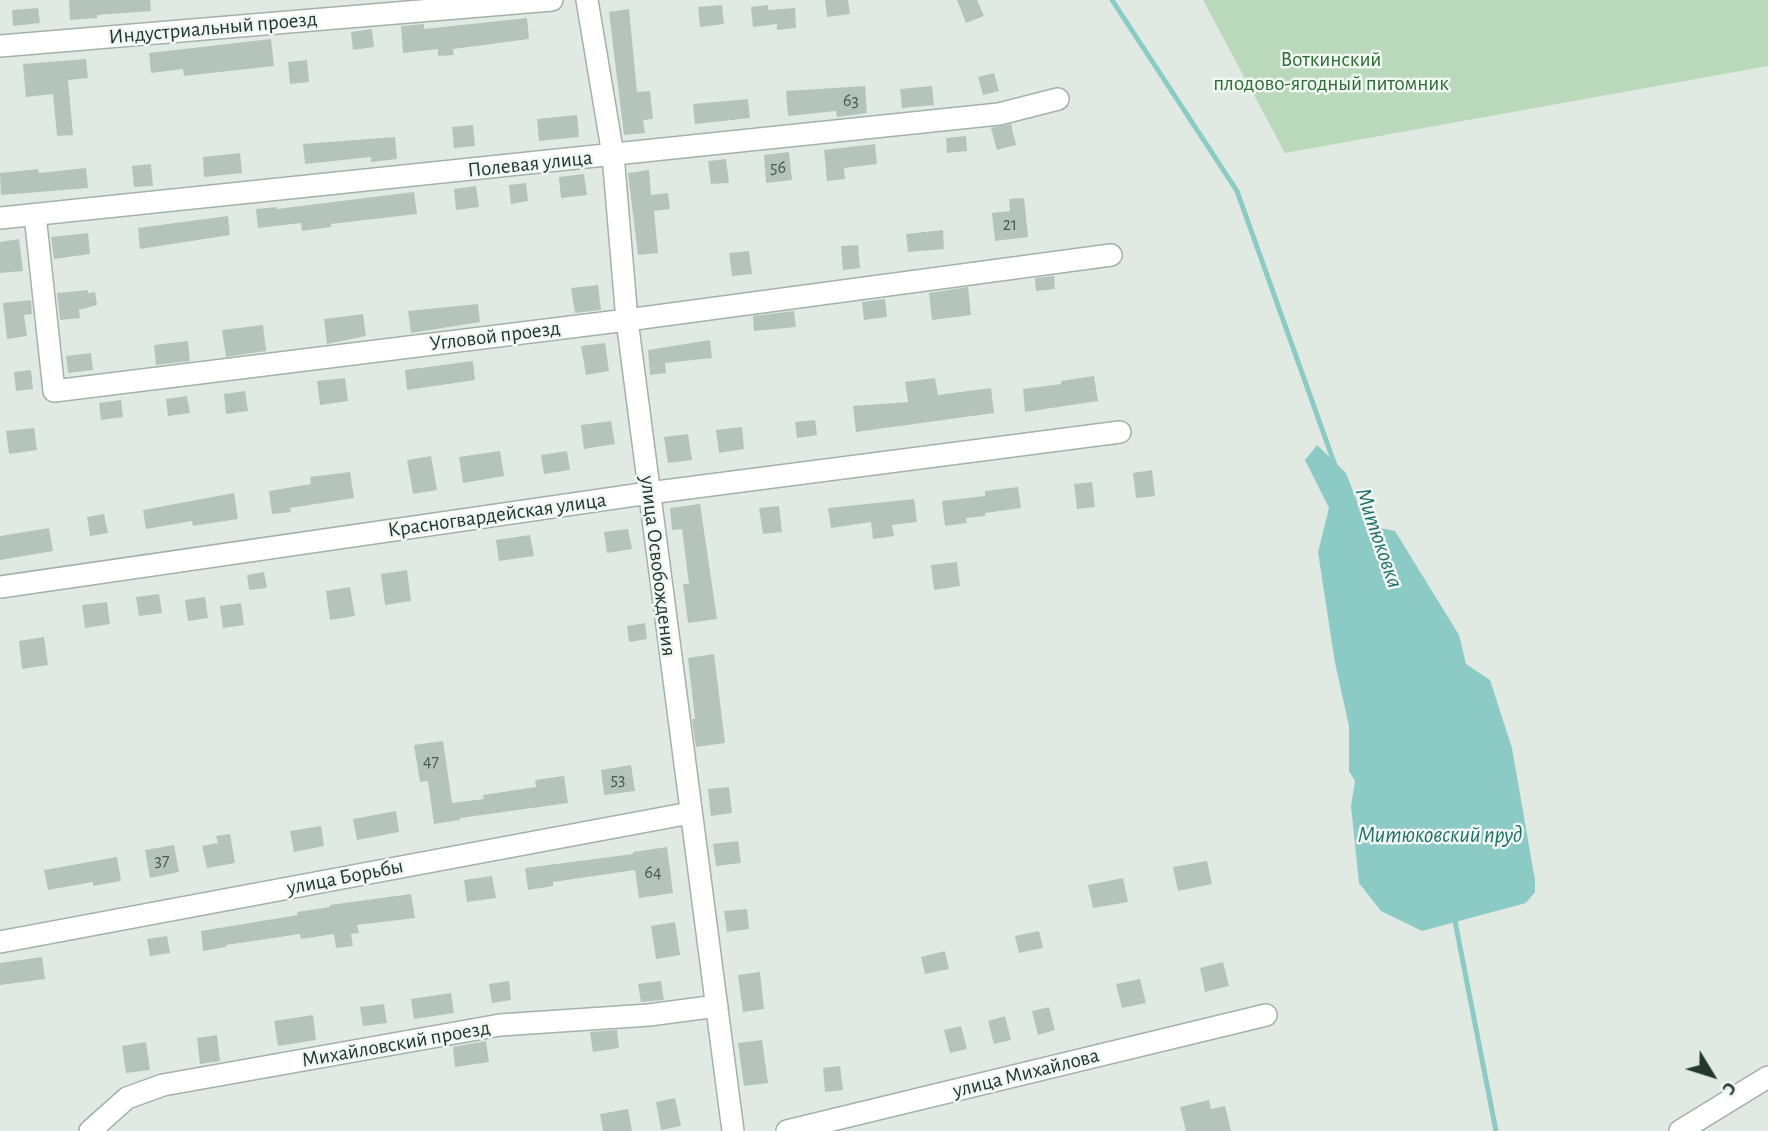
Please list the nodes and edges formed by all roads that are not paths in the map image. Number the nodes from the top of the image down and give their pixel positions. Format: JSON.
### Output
{"nodes":[{"id":1,"x":551,"y":0,"type":"edge"},
{"id":2,"x":586,"y":0,"type":"edge"},
{"id":3,"x":0,"y":46,"type":"edge"},
{"id":4,"x":1058,"y":99,"type":"dead end"},
{"id":5,"x":613,"y":155,"type":"junction"},
{"id":6,"x":35,"y":215,"type":"junction"},
{"id":7,"x":0,"y":218,"type":"edge"},
{"id":8,"x":1111,"y":255,"type":"dead end"},
{"id":9,"x":626,"y":320,"type":"junction"},
{"id":10,"x":1120,"y":432,"type":"dead end"},
{"id":11,"x":649,"y":493,"type":"junction"},
{"id":12,"x":0,"y":587,"type":"edge"},
{"id":13,"x":690,"y":813,"type":"junction"},
{"id":14,"x":0,"y":942,"type":"edge"},
{"id":15,"x":717,"y":1006,"type":"junction"},
{"id":16,"x":1266,"y":1015,"type":"dead end"},
{"id":17,"x":1768,"y":1077,"type":"edge"},
{"id":18,"x":90,"y":1131,"type":"edge"},
{"id":19,"x":733,"y":1131,"type":"edge"},
{"id":20,"x":787,"y":1131,"type":"edge"},
{"id":21,"x":1680,"y":1131,"type":"edge"}],
"edges":[{"from":1,"to":3,"type":"street","name":"Индустриальный проезд"},
{"from":2,"to":5,"type":"street","name":"улица Освобождения"},
{"from":4,"to":5,"type":"street","name":"Полевая улица"},
{"from":5,"to":6,"type":"street","name":"Полевая улица"},
{"from":5,"to":9,"type":"street","name":"улица Освобождения"},
{"from":6,"to":7,"type":"street","name":"Полевая улица"},
{"from":6,"to":9,"type":"street","name":"Угловой проезд"},
{"from":8,"to":9,"type":"street","name":"Угловой проезд"},
{"from":9,"to":11,"type":"street","name":"улица Освобождения"},
{"from":10,"to":11,"type":"street","name":"Красногвардейская улица"},
{"from":11,"to":12,"type":"street","name":"Красногвардейская улица"},
{"from":11,"to":13,"type":"street","name":"улица Освобождения"},
{"from":13,"to":14,"type":"street","name":"улица Борьбы"},
{"from":13,"to":15,"type":"street","name":"улица Освобождения"},
{"from":15,"to":18,"type":"street","name":"Михайловский проезд"},
{"from":15,"to":19,"type":"street","name":"улица Освобождения"},
{"from":16,"to":20,"type":"street","name":"улица Михайлова"},
{"from":17,"to":21,"type":"street"}]}
